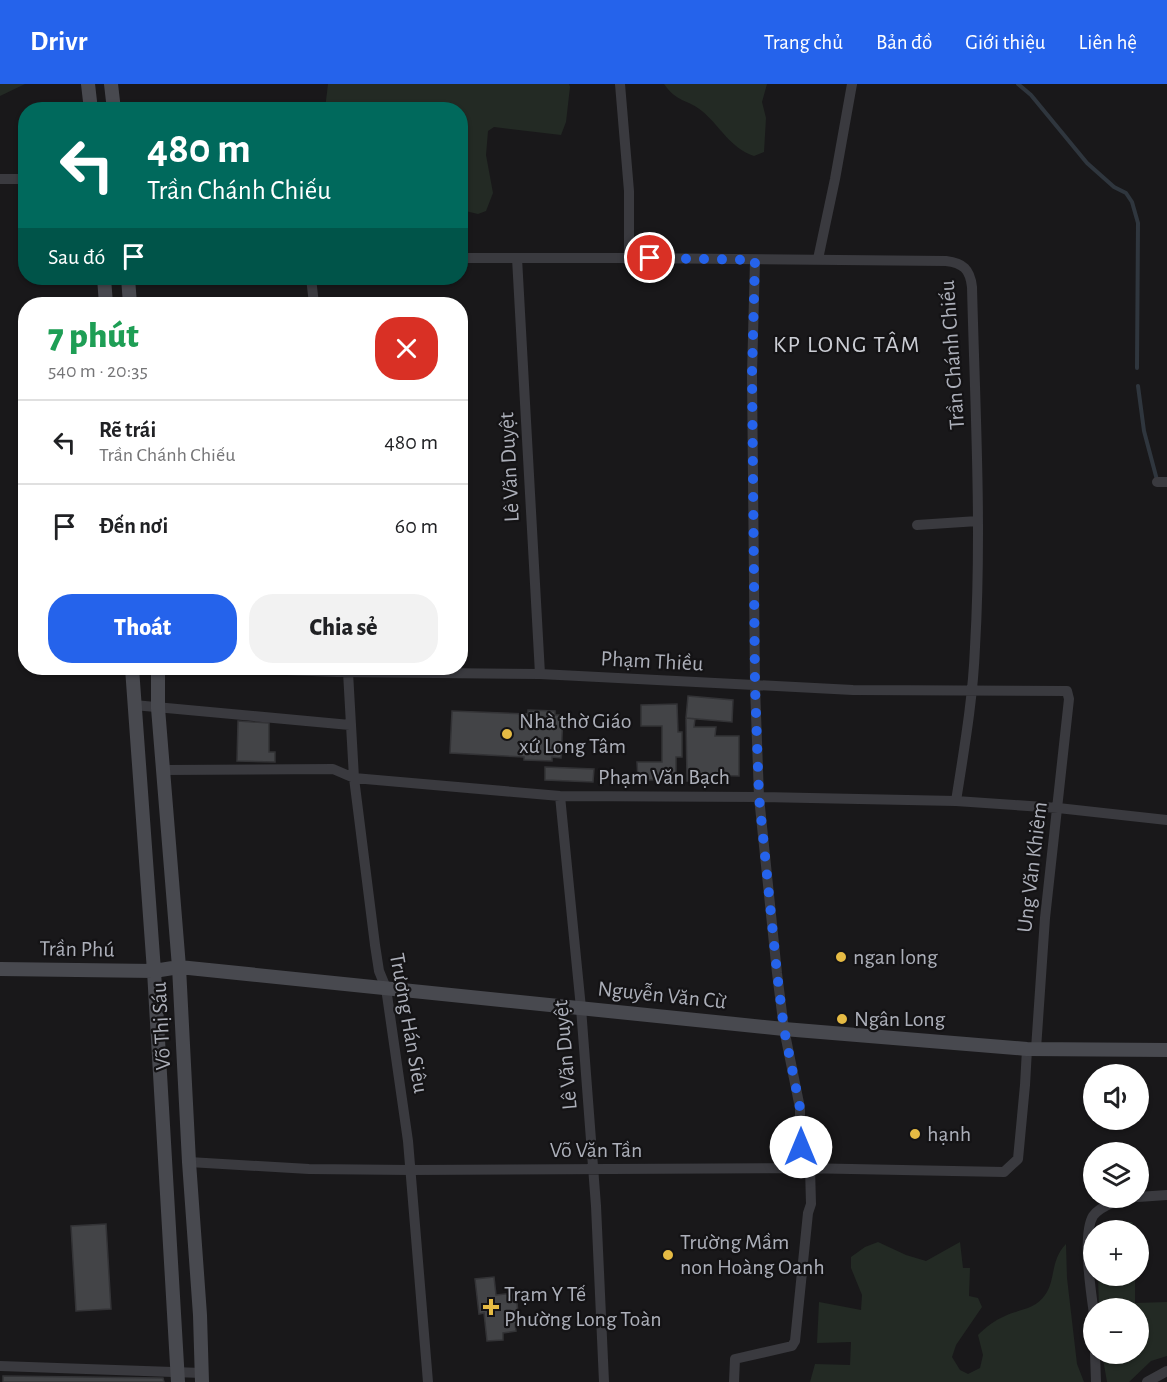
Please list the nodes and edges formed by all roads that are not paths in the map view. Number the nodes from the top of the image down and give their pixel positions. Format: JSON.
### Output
{"nodes":[{"id":1,"x":87,"y":84,"type":"edge"},
{"id":2,"x":111,"y":84,"type":"edge"},
{"id":3,"x":620,"y":84,"type":"edge"},
{"id":4,"x":852,"y":84,"type":"edge"},
{"id":5,"x":90,"y":102,"type":"edge"},
{"id":6,"x":113,"y":102,"type":"edge"},
{"id":7,"x":0,"y":179,"type":"edge"},
{"id":8,"x":18,"y":179,"type":"edge"},
{"id":9,"x":468,"y":258,"type":"edge"},
{"id":10,"x":518,"y":258,"type":"junction"},
{"id":11,"x":629,"y":258,"type":"junction"},
{"id":12,"x":818,"y":259,"type":"junction"},
{"id":13,"x":755,"y":260,"type":"junction"},
{"id":14,"x":978,"y":521,"type":"junction"},
{"id":15,"x":917,"y":525,"type":"dead end"},
{"id":16,"x":468,"y":673,"type":"edge"},
{"id":17,"x":540,"y":674,"type":"junction"},
{"id":18,"x":132,"y":675,"type":"edge"},
{"id":19,"x":158,"y":675,"type":"edge"},
{"id":20,"x":342,"y":675,"type":"edge"},
{"id":21,"x":755,"y":686,"type":"junction"},
{"id":22,"x":972,"y":690,"type":"junction"},
{"id":23,"x":1067,"y":691,"type":"joint"},
{"id":24,"x":134,"y":705,"type":"junction"},
{"id":25,"x":158,"y":708,"type":"junction"},
{"id":26,"x":350,"y":725,"type":"junction"},
{"id":27,"x":164,"y":770,"type":"junction"},
{"id":28,"x":354,"y":778,"type":"junction"},
{"id":29,"x":561,"y":796,"type":"junction"},
{"id":30,"x":759,"y":797,"type":"junction"},
{"id":31,"x":956,"y":801,"type":"junction"},
{"id":32,"x":1058,"y":808,"type":"junction"},
{"id":33,"x":1167,"y":820,"type":"edge"},
{"id":34,"x":178,"y":967,"type":"junction"},
{"id":35,"x":0,"y":969,"type":"edge"},
{"id":36,"x":153,"y":971,"type":"junction"},
{"id":37,"x":386,"y":988,"type":"junction"},
{"id":38,"x":581,"y":1008,"type":"junction"},
{"id":39,"x":784,"y":1029,"type":"junction"},
{"id":40,"x":1031,"y":1048,"type":"junction"},
{"id":41,"x":1167,"y":1050,"type":"edge"},
{"id":42,"x":189,"y":1162,"type":"junction"},
{"id":43,"x":805,"y":1168,"type":"junction"},
{"id":44,"x":593,"y":1169,"type":"junction"},
{"id":45,"x":411,"y":1170,"type":"junction"},
{"id":46,"x":1004,"y":1172,"type":"joint"},
{"id":47,"x":1167,"y":1195,"type":"edge"},
{"id":48,"x":1149,"y":1196,"type":"edge"},
{"id":49,"x":1104,"y":1208,"type":"edge"},
{"id":50,"x":1092,"y":1298,"type":"edge"},
{"id":51,"x":1095,"y":1364,"type":"edge"},
{"id":52,"x":0,"y":1366,"type":"edge"},
{"id":53,"x":1167,"y":1371,"type":"edge"},
{"id":54,"x":178,"y":1378,"type":"edge"},
{"id":55,"x":202,"y":1378,"type":"edge"},
{"id":56,"x":428,"y":1382,"type":"edge"},
{"id":57,"x":604,"y":1382,"type":"edge"},
{"id":58,"x":734,"y":1382,"type":"edge"},
{"id":59,"x":1096,"y":1382,"type":"edge"},
{"id":60,"x":1147,"y":1382,"type":"edge"}],
"edges":[{"from":1,"to":5,"type":"main road"},
{"from":2,"to":6,"type":"main road"},
{"from":3,"to":11,"type":"street"},
{"from":4,"to":12,"type":"street"},
{"from":7,"to":8,"type":"street"},
{"from":9,"to":10,"type":"street","name":"Trần Chánh Chiếu"},
{"from":10,"to":11,"type":"street","name":"Trần Chánh Chiếu"},
{"from":10,"to":17,"type":"street","name":"Lê Văn Duyệt"},
{"from":11,"to":13,"type":"street","name":"Trần Chánh Chiếu"},
{"from":12,"to":13,"type":"street","name":"Trần Chánh Chiếu"},
{"from":12,"to":14,"type":"street","name":"Trần Chánh Chiếu"},
{"from":13,"to":21,"type":"street"},
{"from":14,"to":15,"type":"street"},
{"from":14,"to":22,"type":"street","name":"Trần Chánh Chiếu"},
{"from":16,"to":17,"type":"street","name":"Phạm Thiều"},
{"from":17,"to":21,"type":"street","name":"Phạm Thiều"},
{"from":18,"to":24,"type":"main road","name":"Võ Thị Sáu"},
{"from":19,"to":25,"type":"main road","name":"Võ Thị Sáu"},
{"from":20,"to":26,"type":"street","name":"Trương Hán Siêu"},
{"from":21,"to":22,"type":"street","name":"Phạm Thiều"},
{"from":21,"to":30,"type":"street"},
{"from":22,"to":23,"type":"street","name":"Phạm Thiều"},
{"from":22,"to":31,"type":"street","name":"Trần Chánh Chiếu"},
{"from":23,"to":32,"type":"street","name":"Ung Văn Khiêm"},
{"from":24,"to":25,"type":"street"},
{"from":24,"to":36,"type":"main road","name":"Võ Thị Sáu"},
{"from":25,"to":26,"type":"street"},
{"from":25,"to":27,"type":"main road","name":"Võ Thị Sáu"},
{"from":26,"to":28,"type":"street","name":"Trương Hán Siêu"},
{"from":27,"to":28,"type":"street","name":"Phạm Văn Bạch"},
{"from":27,"to":34,"type":"main road","name":"Võ Thị Sáu"},
{"from":28,"to":29,"type":"street","name":"Phạm Văn Bạch"},
{"from":28,"to":37,"type":"street","name":"Trương Hán Siêu"},
{"from":29,"to":30,"type":"street","name":"Phạm Văn Bạch"},
{"from":29,"to":38,"type":"street","name":"Lê Văn Duyệt"},
{"from":30,"to":31,"type":"street","name":"Phạm Văn Bạch"},
{"from":30,"to":39,"type":"street"},
{"from":31,"to":32,"type":"street","name":"Phạm Văn Bạch"},
{"from":32,"to":33,"type":"street","name":"Phạm Văn Bạch"},
{"from":32,"to":40,"type":"street","name":"Ung Văn Khiêm"},
{"from":34,"to":36,"type":"main road","name":"Nguyễn Văn Cừ"},
{"from":34,"to":37,"type":"main road","name":"Nguyễn Văn Cừ"},
{"from":34,"to":42,"type":"main road","name":"Võ Thị Sáu"},
{"from":35,"to":36,"type":"main road","name":"Trần Phú"},
{"from":36,"to":54,"type":"main road","name":"Võ Thị Sáu"},
{"from":37,"to":38,"type":"main road","name":"Nguyễn Văn Cừ"},
{"from":37,"to":45,"type":"street","name":"Trương Hán Siêu"},
{"from":38,"to":39,"type":"main road","name":"Nguyễn Văn Cừ"},
{"from":38,"to":44,"type":"street","name":"Lê Văn Duyệt"},
{"from":39,"to":40,"type":"main road","name":"Nguyễn Văn Cừ"},
{"from":39,"to":43,"type":"street"},
{"from":40,"to":41,"type":"main road","name":"Nguyễn Văn Cừ"},
{"from":40,"to":46,"type":"street","name":"Ung Văn Khiêm"},
{"from":42,"to":45,"type":"street","name":"Võ Văn Tần"},
{"from":42,"to":55,"type":"main road","name":"Võ Thị Sáu"},
{"from":43,"to":44,"type":"street","name":"Võ Văn Tần"},
{"from":43,"to":46,"type":"street","name":"Võ Văn Tần"},
{"from":43,"to":58,"type":"street"},
{"from":44,"to":45,"type":"street","name":"Võ Văn Tần"},
{"from":44,"to":57,"type":"street","name":"Lê Văn Duyệt"},
{"from":45,"to":56,"type":"street","name":"Trương Hán Siêu"},
{"from":47,"to":48,"type":"street"},
{"from":49,"to":50,"type":"street"},
{"from":51,"to":59,"type":"street"},
{"from":52,"to":54,"type":"street"},
{"from":53,"to":60,"type":"street"},
{"from":54,"to":55,"type":"street"}]}
